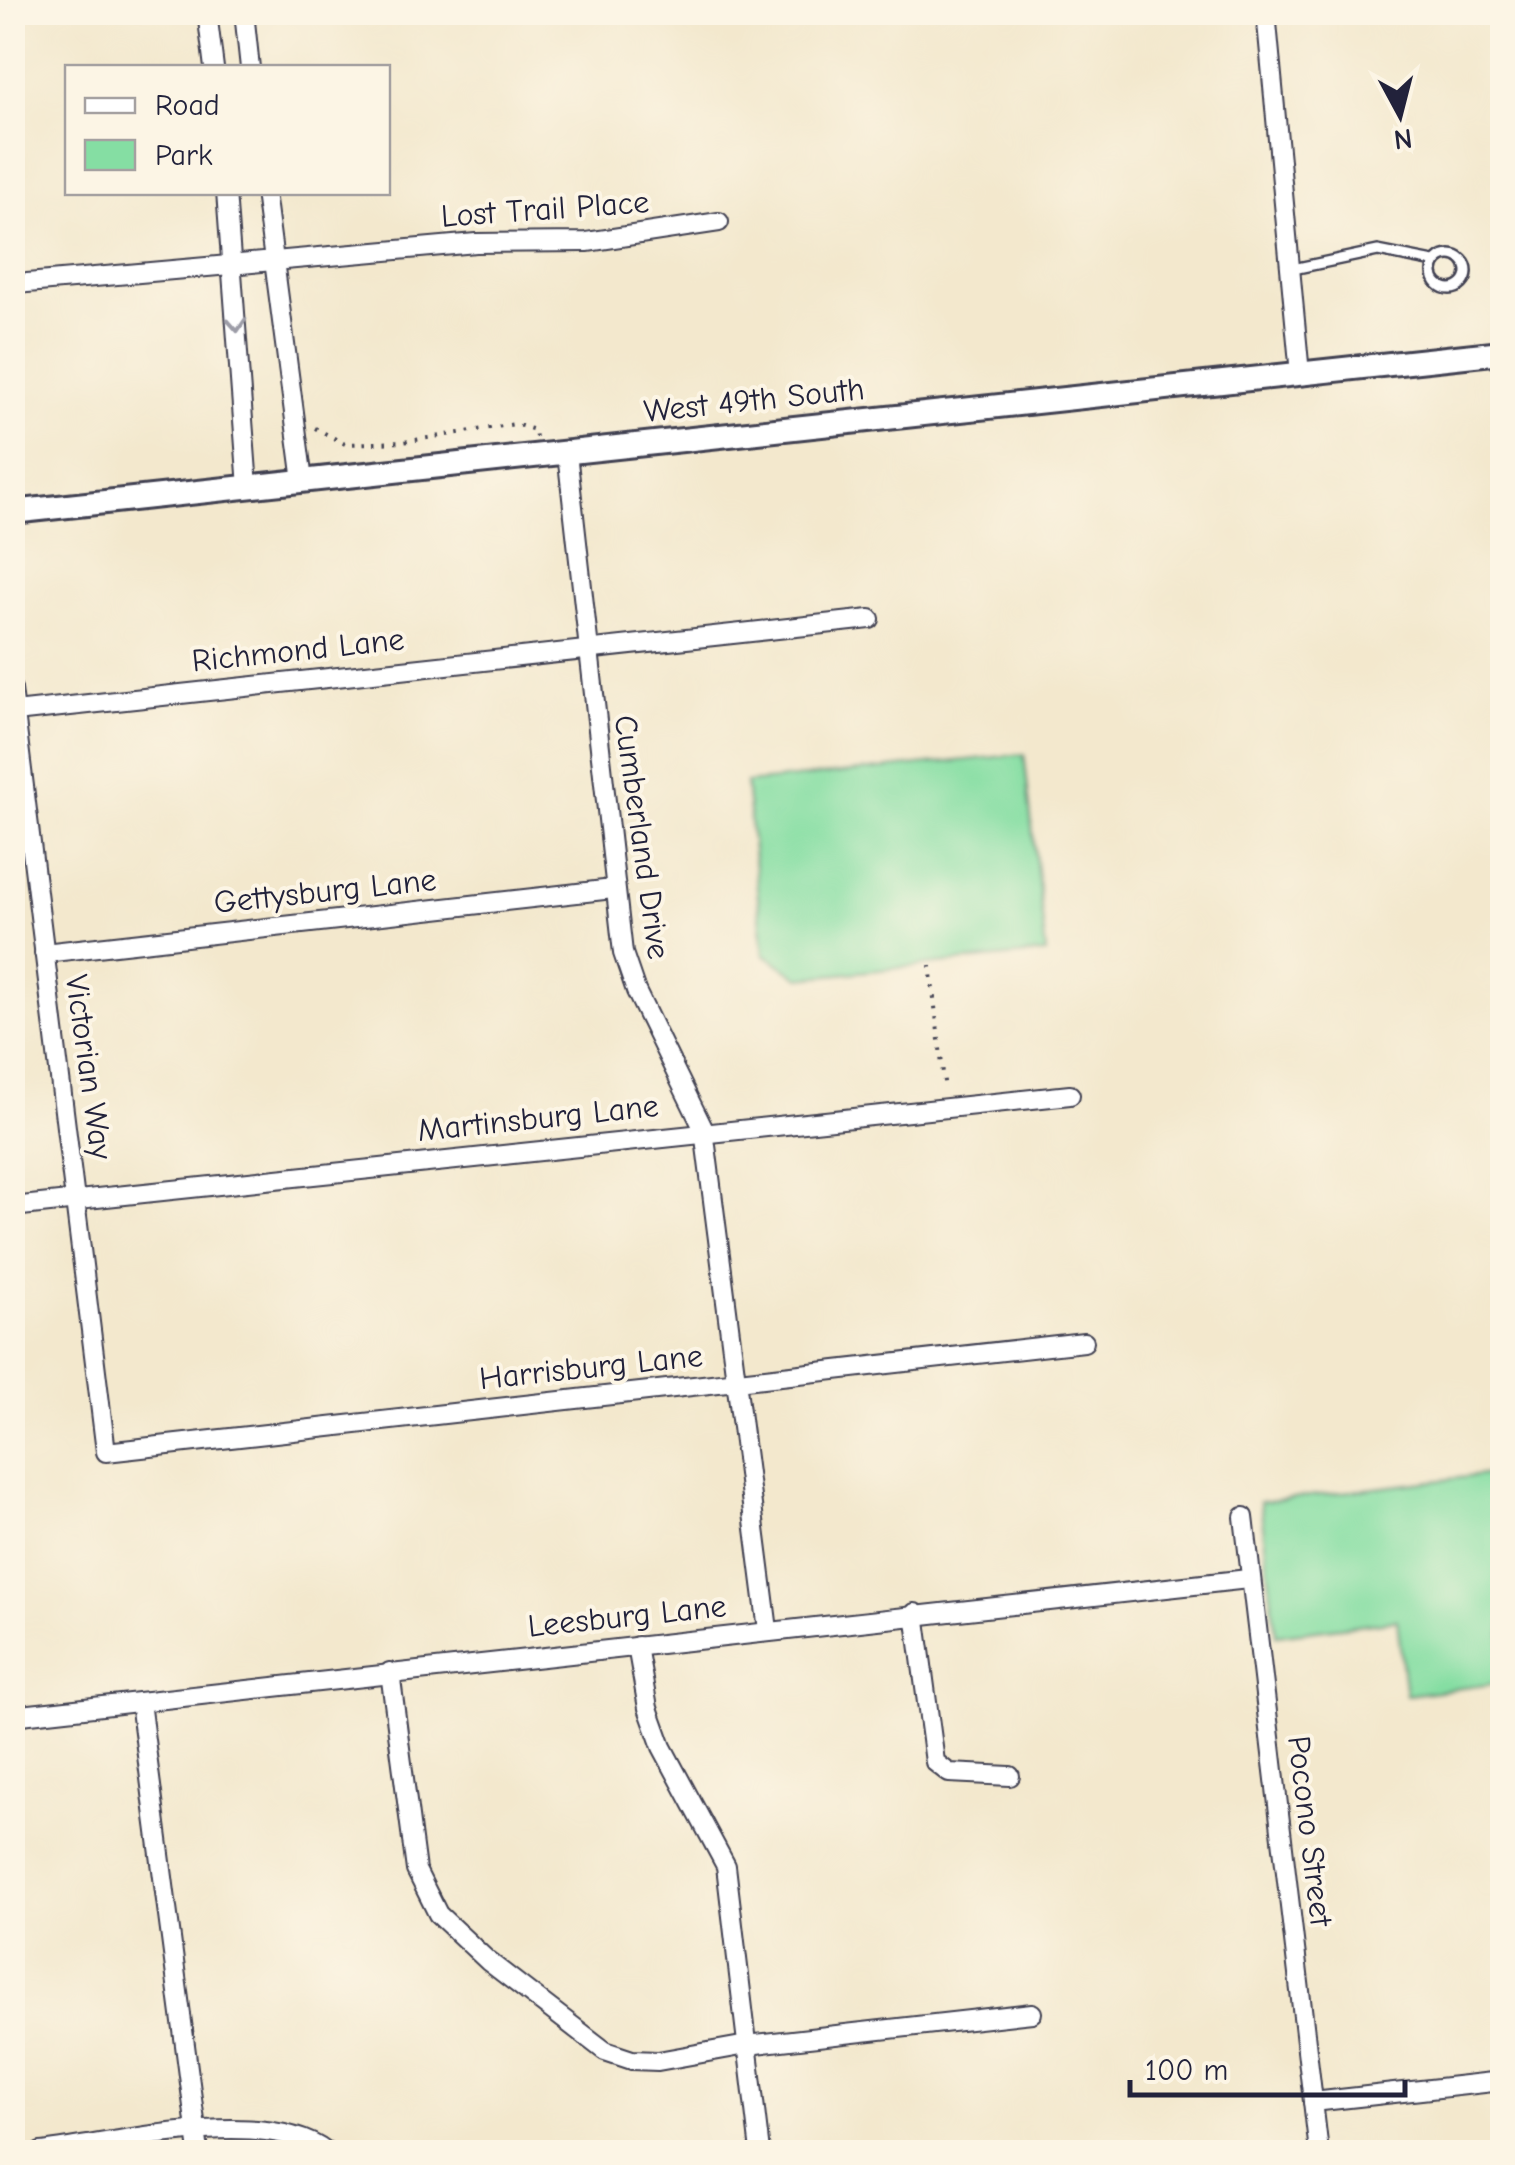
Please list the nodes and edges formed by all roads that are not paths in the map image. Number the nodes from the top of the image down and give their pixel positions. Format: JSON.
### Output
{"nodes":[{"id":1,"x":207,"y":12,"type":"edge"},
{"id":2,"x":244,"y":12,"type":"edge"},
{"id":3,"x":1266,"y":12,"type":"edge"},
{"id":4,"x":214,"y":65,"type":"edge"},
{"id":5,"x":250,"y":65,"type":"edge"},
{"id":6,"x":226,"y":195,"type":"edge"},
{"id":7,"x":265,"y":195,"type":"edge"},
{"id":8,"x":719,"y":222,"type":"dead end"},
{"id":9,"x":274,"y":260,"type":"junction"},
{"id":10,"x":1434,"y":262,"type":"dead end"},
{"id":11,"x":234,"y":266,"type":"junction"},
{"id":12,"x":1293,"y":269,"type":"junction"},
{"id":13,"x":16,"y":284,"type":"dead end"},
{"id":14,"x":1502,"y":352,"type":"edge"},
{"id":15,"x":1300,"y":374,"type":"junction"},
{"id":16,"x":567,"y":453,"type":"junction"},
{"id":17,"x":303,"y":481,"type":"junction"},
{"id":18,"x":248,"y":487,"type":"junction"},
{"id":19,"x":12,"y":512,"type":"edge"},
{"id":20,"x":870,"y":619,"type":"dead end"},
{"id":21,"x":587,"y":648,"type":"junction"},
{"id":22,"x":12,"y":689,"type":"edge"},
{"id":23,"x":15,"y":712,"type":"junction"},
{"id":24,"x":614,"y":889,"type":"junction"},
{"id":25,"x":44,"y":953,"type":"junction"},
{"id":26,"x":1070,"y":1095,"type":"dead end"},
{"id":27,"x":704,"y":1130,"type":"junction"},
{"id":28,"x":77,"y":1199,"type":"junction"},
{"id":29,"x":12,"y":1207,"type":"edge"},
{"id":30,"x":1084,"y":1342,"type":"dead end"},
{"id":31,"x":736,"y":1382,"type":"junction"},
{"id":32,"x":106,"y":1452,"type":"joint"},
{"id":33,"x":1244,"y":1518,"type":"dead end"},
{"id":34,"x":1248,"y":1579,"type":"junction"},
{"id":35,"x":915,"y":1613,"type":"junction"},
{"id":36,"x":768,"y":1630,"type":"junction"},
{"id":37,"x":637,"y":1646,"type":"junction"},
{"id":38,"x":390,"y":1672,"type":"junction"},
{"id":39,"x":140,"y":1702,"type":"junction"},
{"id":40,"x":12,"y":1716,"type":"edge"},
{"id":41,"x":1010,"y":1776,"type":"dead end"},
{"id":42,"x":1032,"y":2013,"type":"dead end"},
{"id":43,"x":747,"y":2045,"type":"junction"},
{"id":44,"x":1502,"y":2081,"type":"edge"},
{"id":45,"x":1313,"y":2102,"type":"junction"},
{"id":46,"x":196,"y":2132,"type":"junction"},
{"id":47,"x":41,"y":2152,"type":"edge"},
{"id":48,"x":198,"y":2152,"type":"edge"},
{"id":49,"x":326,"y":2152,"type":"edge"},
{"id":50,"x":760,"y":2152,"type":"edge"},
{"id":51,"x":1319,"y":2152,"type":"edge"}],
"edges":[{"from":1,"to":4,"type":"street"},
{"from":2,"to":5,"type":"street"},
{"from":3,"to":12,"type":"street"},
{"from":6,"to":11,"type":"street"},
{"from":7,"to":9,"type":"street"},
{"from":8,"to":9,"type":"street","name":"Lost Trail Place"},
{"from":9,"to":11,"type":"street","name":"Lost Trail Place"},
{"from":9,"to":17,"type":"street"},
{"from":10,"to":12,"type":"lane"},
{"from":11,"to":13,"type":"street","name":"Lost Trail Place"},
{"from":11,"to":18,"type":"street","one_way":true},
{"from":12,"to":15,"type":"street"},
{"from":14,"to":15,"type":"street","name":"West 49th South"},
{"from":15,"to":16,"type":"street","name":"West 49th South"},
{"from":16,"to":17,"type":"street","name":"West 49th South"},
{"from":16,"to":21,"type":"street","name":"Cumberland Drive"},
{"from":17,"to":18,"type":"street","name":"West 49th South"},
{"from":18,"to":19,"type":"street","name":"West 49th South"},
{"from":20,"to":21,"type":"street","name":"Richmond Lane"},
{"from":21,"to":23,"type":"street","name":"Richmond Lane"},
{"from":21,"to":24,"type":"street","name":"Cumberland Drive"},
{"from":22,"to":23,"type":"street","name":"Victorian Way"},
{"from":23,"to":25,"type":"street","name":"Victorian Way"},
{"from":24,"to":25,"type":"street","name":"Gettysburg Lane"},
{"from":24,"to":27,"type":"street","name":"Cumberland Drive"},
{"from":25,"to":28,"type":"street","name":"Victorian Way"},
{"from":26,"to":27,"type":"street","name":"Martinsburg Lane"},
{"from":27,"to":28,"type":"street","name":"Martinsburg Lane"},
{"from":27,"to":31,"type":"street","name":"Cumberland Drive"},
{"from":28,"to":29,"type":"street","name":"Martinsburg Lane"},
{"from":28,"to":32,"type":"street","name":"Victorian Way"},
{"from":30,"to":31,"type":"street","name":"Harrisburg Lane"},
{"from":31,"to":32,"type":"street","name":"Harrisburg Lane"},
{"from":31,"to":36,"type":"street","name":"Cumberland Drive"},
{"from":33,"to":34,"type":"street","name":"Pocono Street"},
{"from":34,"to":35,"type":"street","name":"Leesburg Lane"},
{"from":34,"to":45,"type":"street","name":"Pocono Street"},
{"from":35,"to":36,"type":"street","name":"Leesburg Lane"},
{"from":35,"to":41,"type":"street"},
{"from":36,"to":37,"type":"street","name":"Leesburg Lane"},
{"from":37,"to":38,"type":"street","name":"Leesburg Lane"},
{"from":37,"to":43,"type":"street"},
{"from":38,"to":39,"type":"street","name":"Leesburg Lane"},
{"from":38,"to":43,"type":"street"},
{"from":39,"to":40,"type":"street","name":"Leesburg Lane"},
{"from":39,"to":46,"type":"street"},
{"from":42,"to":43,"type":"street"},
{"from":43,"to":50,"type":"street"},
{"from":44,"to":45,"type":"street"},
{"from":45,"to":51,"type":"street","name":"Pocono Street"},
{"from":46,"to":47,"type":"street"},
{"from":46,"to":48,"type":"street"},
{"from":46,"to":49,"type":"street"}]}
